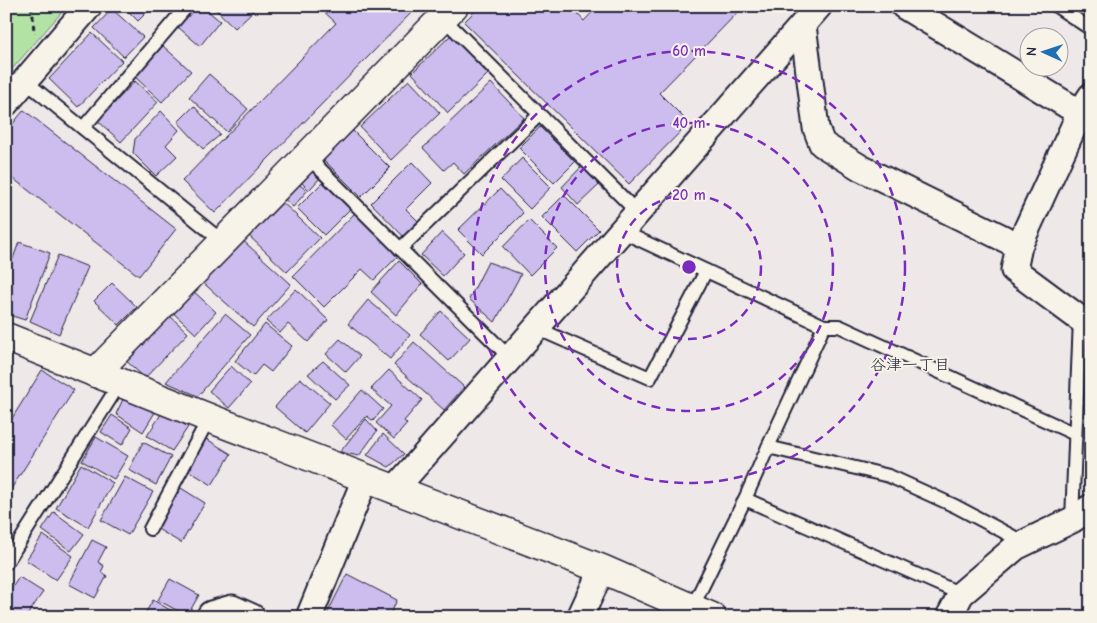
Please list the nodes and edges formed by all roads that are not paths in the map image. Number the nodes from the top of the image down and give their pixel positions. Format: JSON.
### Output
{"nodes":[{"id":1,"x":89,"y":6,"type":"edge"},
{"id":2,"x":187,"y":6,"type":"edge"},
{"id":3,"x":904,"y":6,"type":"edge"},
{"id":4,"x":1056,"y":6,"type":"edge"},
{"id":5,"x":442,"y":10,"type":"edge"},
{"id":6,"x":811,"y":15,"type":"edge"},
{"id":7,"x":1091,"y":29,"type":"edge"},
{"id":8,"x":25,"y":81,"type":"junction"},
{"id":9,"x":6,"y":103,"type":"edge"},
{"id":10,"x":1086,"y":105,"type":"edge"},
{"id":11,"x":539,"y":115,"type":"junction"},
{"id":12,"x":83,"y":128,"type":"junction"},
{"id":13,"x":307,"y":156,"type":"junction"},
{"id":14,"x":629,"y":222,"type":"junction"},
{"id":15,"x":223,"y":242,"type":"junction"},
{"id":16,"x":1019,"y":246,"type":"junction"},
{"id":17,"x":400,"y":249,"type":"junction"},
{"id":18,"x":706,"y":271,"type":"junction"},
{"id":19,"x":1085,"y":323,"type":"edge"},
{"id":20,"x":824,"y":326,"type":"junction"},
{"id":21,"x":536,"y":328,"type":"junction"},
{"id":22,"x":6,"y":337,"type":"edge"},
{"id":23,"x":510,"y":358,"type":"junction"},
{"id":24,"x":95,"y":373,"type":"junction"},
{"id":25,"x":120,"y":383,"type":"junction"},
{"id":26,"x":208,"y":418,"type":"junction"},
{"id":27,"x":1075,"y":434,"type":"junction"},
{"id":28,"x":768,"y":447,"type":"junction"},
{"id":29,"x":364,"y":478,"type":"junction"},
{"id":30,"x":394,"y":490,"type":"junction"},
{"id":31,"x":745,"y":499,"type":"junction"},
{"id":32,"x":1081,"y":514,"type":"edge"},
{"id":33,"x":150,"y":529,"type":"dead end"},
{"id":34,"x":1025,"y":543,"type":"junction"},
{"id":35,"x":6,"y":564,"type":"edge"},
{"id":36,"x":602,"y":569,"type":"junction"},
{"id":37,"x":961,"y":594,"type":"junction"},
{"id":38,"x":702,"y":612,"type":"edge"},
{"id":39,"x":209,"y":617,"type":"edge"},
{"id":40,"x":252,"y":617,"type":"edge"},
{"id":41,"x":309,"y":617,"type":"edge"},
{"id":42,"x":580,"y":617,"type":"edge"},
{"id":43,"x":949,"y":617,"type":"edge"}],
"edges":[{"from":1,"to":8,"type":"street"},
{"from":2,"to":12,"type":"lane"},
{"from":3,"to":10,"type":"street"},
{"from":4,"to":7,"type":"lane"},
{"from":5,"to":11,"type":"lane"},
{"from":5,"to":13,"type":"street"},
{"from":6,"to":14,"type":"street"},
{"from":6,"to":16,"type":"street"},
{"from":8,"to":9,"type":"street"},
{"from":8,"to":12,"type":"lane"},
{"from":10,"to":16,"type":"street"},
{"from":11,"to":14,"type":"lane"},
{"from":11,"to":17,"type":"lane"},
{"from":12,"to":15,"type":"lane"},
{"from":13,"to":15,"type":"street"},
{"from":13,"to":17,"type":"lane"},
{"from":14,"to":18,"type":"lane"},
{"from":14,"to":21,"type":"street"},
{"from":15,"to":24,"type":"street"},
{"from":16,"to":19,"type":"street"},
{"from":17,"to":23,"type":"lane"},
{"from":18,"to":20,"type":"lane"},
{"from":18,"to":21,"type":"lane"},
{"from":19,"to":27,"type":"lane"},
{"from":20,"to":27,"type":"lane"},
{"from":20,"to":28,"type":"lane"},
{"from":21,"to":23,"type":"street"},
{"from":22,"to":24,"type":"street"},
{"from":23,"to":30,"type":"street"},
{"from":24,"to":25,"type":"street"},
{"from":25,"to":26,"type":"street"},
{"from":25,"to":35,"type":"lane"},
{"from":26,"to":29,"type":"street"},
{"from":26,"to":33,"type":"lane"},
{"from":27,"to":32,"type":"lane"},
{"from":28,"to":31,"type":"lane"},
{"from":28,"to":34,"type":"lane"},
{"from":29,"to":30,"type":"street"},
{"from":29,"to":41,"type":"street"},
{"from":30,"to":36,"type":"street"},
{"from":31,"to":37,"type":"lane"},
{"from":31,"to":38,"type":"lane"},
{"from":32,"to":34,"type":"street"},
{"from":34,"to":37,"type":"street"},
{"from":36,"to":38,"type":"street"},
{"from":36,"to":42,"type":"street"},
{"from":37,"to":43,"type":"street"},
{"from":39,"to":40,"type":"street"}]}
